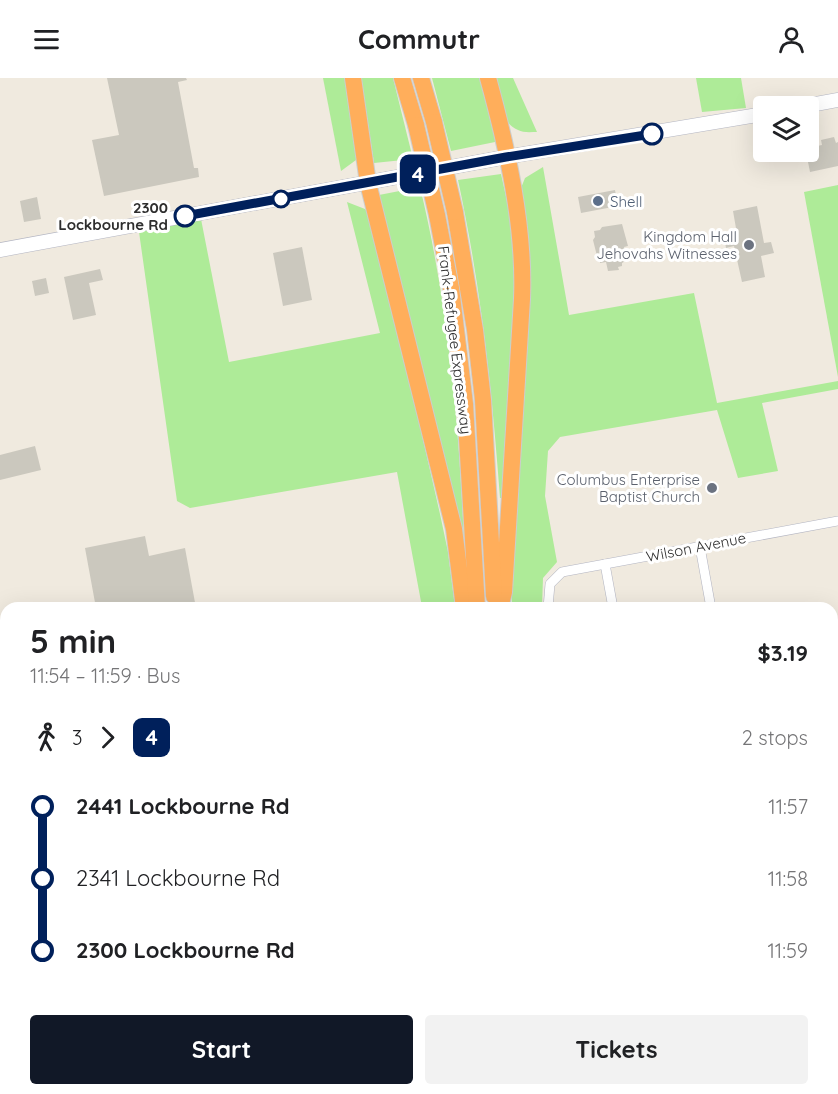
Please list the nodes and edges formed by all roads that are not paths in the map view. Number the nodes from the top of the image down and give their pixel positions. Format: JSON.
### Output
{"nodes":[{"id":1,"x":353,"y":78,"type":"edge"},
{"id":2,"x":402,"y":78,"type":"edge"},
{"id":3,"x":421,"y":78,"type":"edge"},
{"id":4,"x":488,"y":78,"type":"edge"},
{"id":5,"x":838,"y":100,"type":"edge"},
{"id":6,"x":819,"y":103,"type":"edge"},
{"id":7,"x":753,"y":116,"type":"edge"},
{"id":8,"x":506,"y":157,"type":"junction"},
{"id":9,"x":368,"y":183,"type":"junction"},
{"id":10,"x":0,"y":250,"type":"edge"},
{"id":11,"x":838,"y":521,"type":"edge"},
{"id":12,"x":700,"y":547,"type":"junction"},
{"id":13,"x":605,"y":564,"type":"junction"},
{"id":14,"x":463,"y":602,"type":"edge"},
{"id":15,"x":477,"y":602,"type":"edge"},
{"id":16,"x":495,"y":602,"type":"edge"},
{"id":17,"x":502,"y":602,"type":"edge"},
{"id":18,"x":548,"y":602,"type":"edge"},
{"id":19,"x":612,"y":602,"type":"edge"},
{"id":20,"x":710,"y":602,"type":"edge"}],
"edges":[{"from":1,"to":9,"type":"highway"},
{"from":2,"to":15,"type":"highway","name":"Frank-Refugee Expressway","bridge":true},
{"from":3,"to":16,"type":"highway","name":"Frank-Refugee Expressway","bridge":true},
{"from":4,"to":8,"type":"highway"},
{"from":5,"to":6,"type":"main road"},
{"from":7,"to":8,"type":"main road"},
{"from":8,"to":9,"type":"main road"},
{"from":8,"to":17,"type":"highway"},
{"from":9,"to":10,"type":"main road"},
{"from":9,"to":14,"type":"highway"},
{"from":11,"to":12,"type":"street","name":"Wilson Avenue"},
{"from":12,"to":13,"type":"street","name":"Wilson Avenue"},
{"from":12,"to":20,"type":"street"},
{"from":13,"to":18,"type":"street","name":"Wilson Avenue"},
{"from":13,"to":19,"type":"street"}]}
